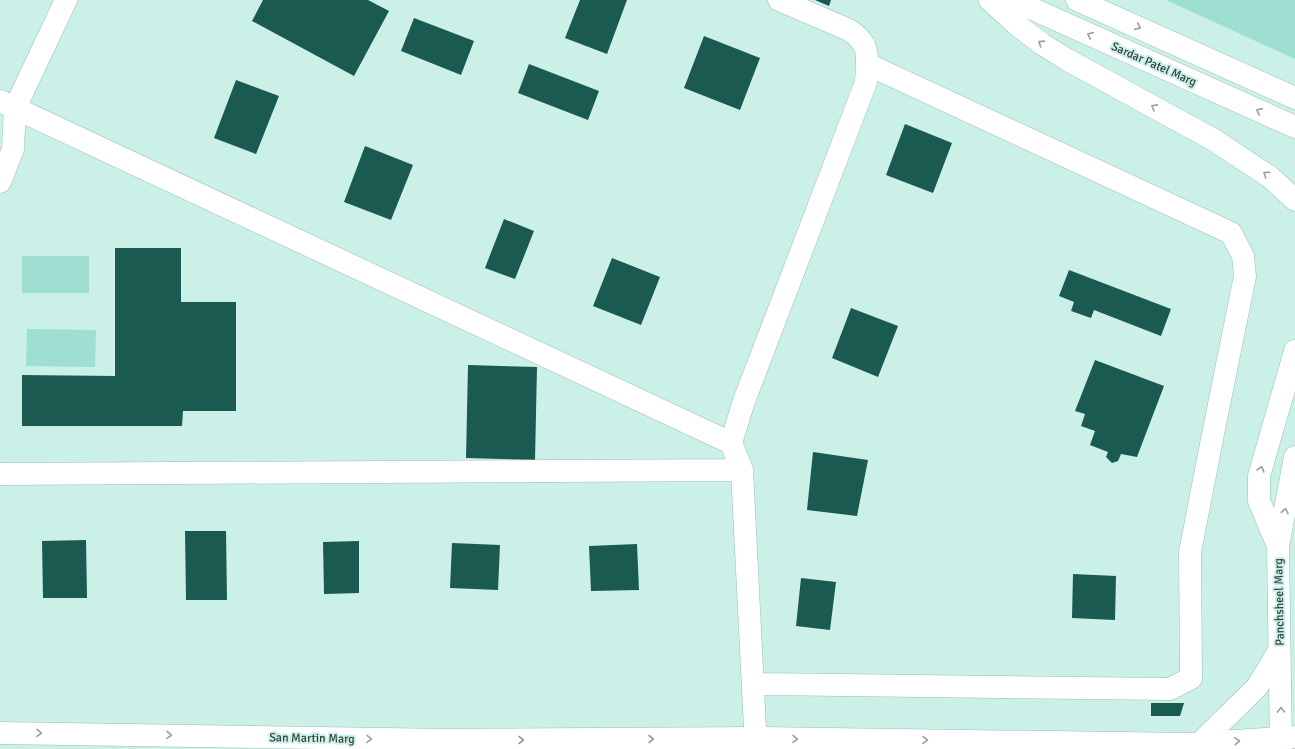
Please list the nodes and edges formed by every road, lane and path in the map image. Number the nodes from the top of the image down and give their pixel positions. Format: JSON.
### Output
{"nodes":[{"id":1,"x":66,"y":0,"type":"edge"},
{"id":2,"x":779,"y":0,"type":"edge"},
{"id":3,"x":990,"y":0,"type":"edge"},
{"id":4,"x":1013,"y":0,"type":"edge"},
{"id":5,"x":1077,"y":0,"type":"edge"},
{"id":6,"x":867,"y":64,"type":"junction"},
{"id":7,"x":1295,"y":98,"type":"edge"},
{"id":8,"x":7,"y":104,"type":"edge"},
{"id":9,"x":1295,"y":127,"type":"edge"},
{"id":10,"x":0,"y":182,"type":"edge"},
{"id":11,"x":1295,"y":200,"type":"edge"},
{"id":12,"x":1295,"y":351,"type":"edge"},
{"id":13,"x":731,"y":443,"type":"junction"},
{"id":14,"x":1295,"y":457,"type":"edge"},
{"id":15,"x":742,"y":470,"type":"junction"},
{"id":16,"x":0,"y":474,"type":"edge"},
{"id":17,"x":1278,"y":546,"type":"junction"},
{"id":18,"x":1280,"y":651,"type":"junction"},
{"id":19,"x":753,"y":684,"type":"junction"},
{"id":20,"x":0,"y":733,"type":"edge"},
{"id":21,"x":1286,"y":741,"type":"edge"},
{"id":22,"x":1200,"y":743,"type":"junction"},
{"id":23,"x":756,"y":744,"type":"edge"},
{"id":24,"x":450,"y":745,"type":"edge"}],
"edges":[{"from":1,"to":8,"type":"street"},
{"from":2,"to":6,"type":"street"},
{"from":11,"to":3,"type":"street","one_way":true},
{"from":9,"to":4,"type":"street","name":"Sardar Patel Marg","one_way":true},
{"from":5,"to":7,"type":"street","one_way":true},
{"from":6,"to":13,"type":"street"},
{"from":6,"to":19,"type":"street"},
{"from":8,"to":10,"type":"street"},
{"from":8,"to":13,"type":"street"},
{"from":17,"to":12,"type":"street","one_way":true},
{"from":13,"to":15,"type":"street"},
{"from":17,"to":14,"type":"street","name":"Panchsheel Marg","one_way":true},
{"from":15,"to":16,"type":"street"},
{"from":15,"to":19,"type":"street"},
{"from":17,"to":18,"type":"street","name":"Panchsheel Marg"},
{"from":21,"to":18,"type":"street","name":"Panchsheel Marg","one_way":true},
{"from":18,"to":22,"type":"street"},
{"from":19,"to":23,"type":"street"},
{"from":20,"to":24,"type":"street","name":"San Martin Marg","one_way":true},
{"from":22,"to":21,"type":"street","name":"San Martin Marg","one_way":true},
{"from":23,"to":22,"type":"street","name":"San Martin Marg","one_way":true},
{"from":24,"to":23,"type":"street","name":"San Martin Marg","one_way":true}]}
